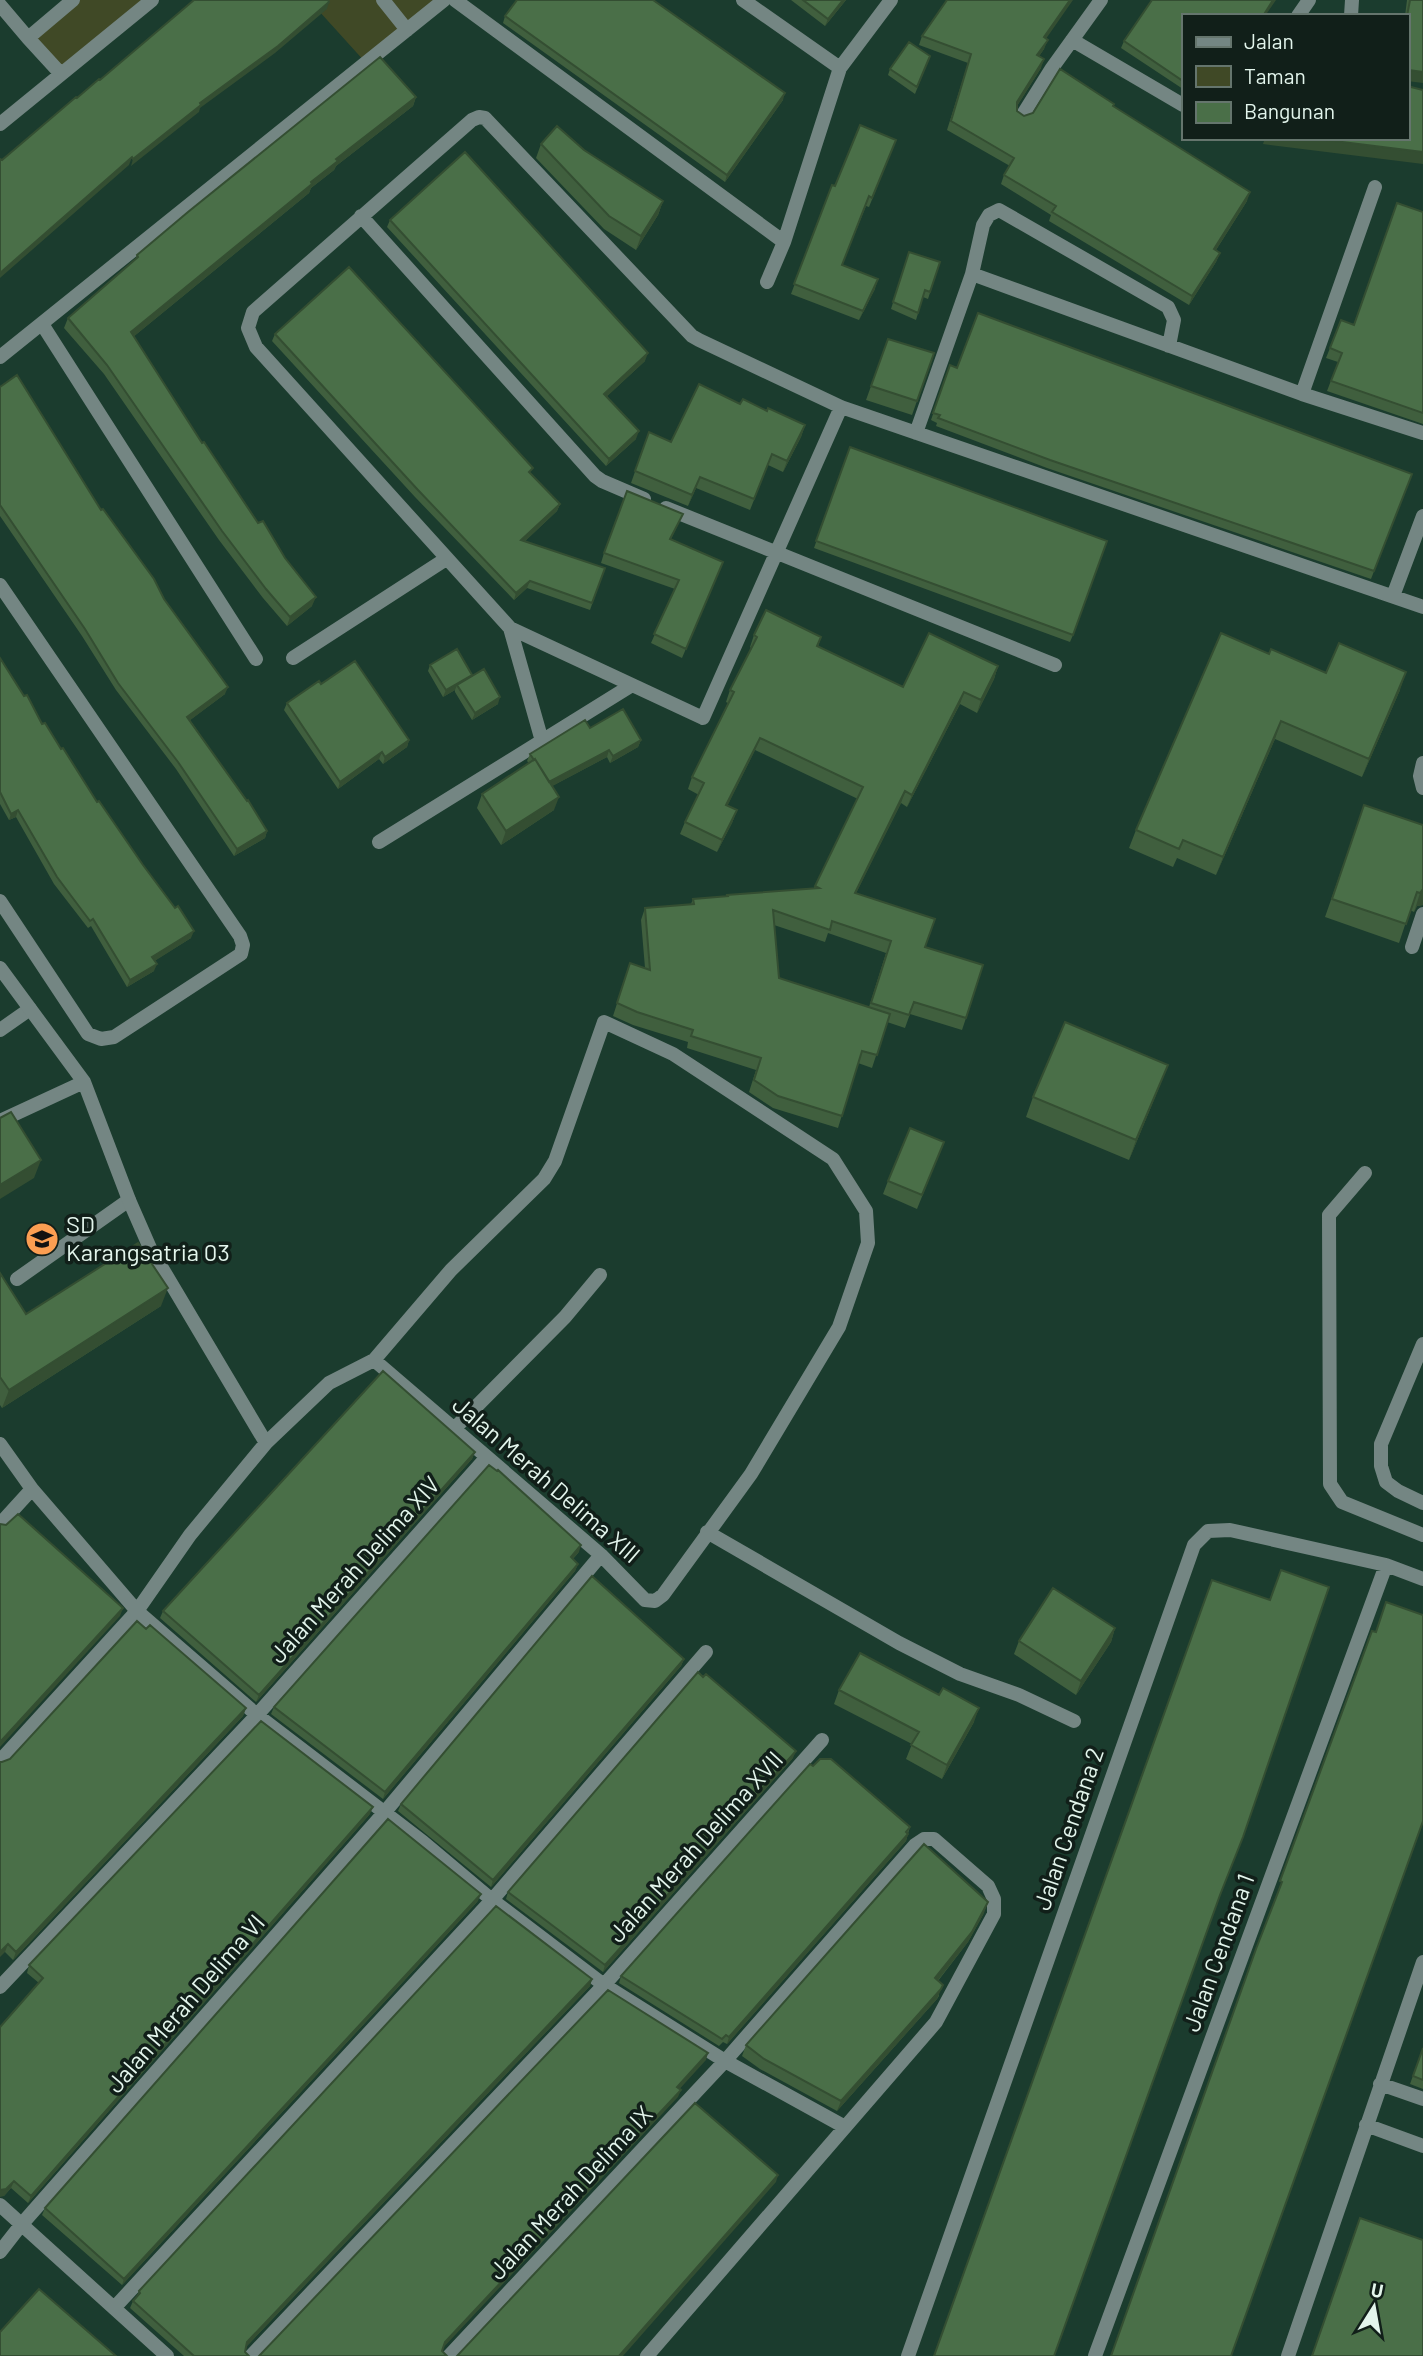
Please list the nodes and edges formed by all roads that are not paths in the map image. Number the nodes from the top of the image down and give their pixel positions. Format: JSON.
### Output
{"nodes":[{"id":1,"x":73,"y":0,"type":"edge"},
{"id":2,"x":152,"y":0,"type":"edge"},
{"id":3,"x":383,"y":0,"type":"edge"},
{"id":4,"x":444,"y":0,"type":"edge"},
{"id":5,"x":455,"y":0,"type":"edge"},
{"id":6,"x":743,"y":0,"type":"edge"},
{"id":7,"x":891,"y":0,"type":"edge"},
{"id":8,"x":1101,"y":0,"type":"edge"},
{"id":9,"x":0,"y":5,"type":"edge"},
{"id":10,"x":407,"y":30,"type":"junction"},
{"id":11,"x":28,"y":38,"type":"junction"},
{"id":12,"x":1072,"y":40,"type":"junction"},
{"id":13,"x":840,"y":68,"type":"junction"},
{"id":14,"x":57,"y":69,"type":"junction"},
{"id":15,"x":1182,"y":104,"type":"edge"},
{"id":16,"x":1023,"y":116,"type":"edge"},
{"id":17,"x":0,"y":124,"type":"edge"},
{"id":18,"x":1375,"y":187,"type":"dead end"},
{"id":19,"x":361,"y":216,"type":"junction"},
{"id":20,"x":784,"y":242,"type":"junction"},
{"id":21,"x":972,"y":274,"type":"junction"},
{"id":22,"x":767,"y":282,"type":"dead end"},
{"id":23,"x":41,"y":324,"type":"junction"},
{"id":24,"x":1169,"y":345,"type":"junction"},
{"id":25,"x":0,"y":357,"type":"edge"},
{"id":26,"x":1302,"y":394,"type":"junction"},
{"id":27,"x":841,"y":407,"type":"junction"},
{"id":28,"x":916,"y":433,"type":"junction"},
{"id":29,"x":1423,"y":433,"type":"edge"},
{"id":30,"x":1423,"y":516,"type":"edge"},
{"id":31,"x":776,"y":554,"type":"junction"},
{"id":32,"x":446,"y":559,"type":"junction"},
{"id":33,"x":0,"y":584,"type":"edge"},
{"id":34,"x":1393,"y":596,"type":"junction"},
{"id":35,"x":1423,"y":607,"type":"edge"},
{"id":36,"x":510,"y":628,"type":"junction"},
{"id":37,"x":293,"y":658,"type":"dead end"},
{"id":38,"x":256,"y":659,"type":"dead end"},
{"id":39,"x":1055,"y":665,"type":"dead end"},
{"id":40,"x":632,"y":685,"type":"junction"},
{"id":41,"x":542,"y":741,"type":"junction"},
{"id":42,"x":1423,"y":763,"type":"edge"},
{"id":43,"x":1423,"y":788,"type":"edge"},
{"id":44,"x":379,"y":842,"type":"dead end"},
{"id":45,"x":0,"y":901,"type":"edge"},
{"id":46,"x":1423,"y":914,"type":"edge"},
{"id":47,"x":1412,"y":947,"type":"dead end"},
{"id":48,"x":0,"y":968,"type":"edge"},
{"id":49,"x":30,"y":1009,"type":"junction"},
{"id":50,"x":0,"y":1030,"type":"edge"},
{"id":51,"x":84,"y":1082,"type":"junction"},
{"id":52,"x":0,"y":1121,"type":"edge"},
{"id":53,"x":1365,"y":1173,"type":"dead end"},
{"id":54,"x":129,"y":1200,"type":"junction"},
{"id":55,"x":600,"y":1275,"type":"dead end"},
{"id":56,"x":17,"y":1279,"type":"dead end"},
{"id":57,"x":1423,"y":1344,"type":"edge"},
{"id":58,"x":374,"y":1360,"type":"junction"},
{"id":59,"x":454,"y":1429,"type":"junction"},
{"id":60,"x":266,"y":1443,"type":"junction"},
{"id":61,"x":0,"y":1444,"type":"edge"},
{"id":62,"x":487,"y":1457,"type":"junction"},
{"id":63,"x":32,"y":1489,"type":"junction"},
{"id":64,"x":1423,"y":1503,"type":"edge"},
{"id":65,"x":0,"y":1524,"type":"edge"},
{"id":66,"x":707,"y":1532,"type":"junction"},
{"id":67,"x":1423,"y":1535,"type":"edge"},
{"id":68,"x":601,"y":1555,"type":"junction"},
{"id":69,"x":1386,"y":1565,"type":"junction"},
{"id":70,"x":1423,"y":1579,"type":"edge"},
{"id":71,"x":137,"y":1611,"type":"junction"},
{"id":72,"x":706,"y":1651,"type":"dead end"},
{"id":73,"x":257,"y":1715,"type":"junction"},
{"id":74,"x":1074,"y":1721,"type":"dead end"},
{"id":75,"x":822,"y":1740,"type":"dead end"},
{"id":76,"x":0,"y":1761,"type":"edge"},
{"id":77,"x":384,"y":1813,"type":"junction"},
{"id":78,"x":492,"y":1900,"type":"junction"},
{"id":79,"x":1423,"y":1962,"type":"edge"},
{"id":80,"x":604,"y":1985,"type":"junction"},
{"id":81,"x":0,"y":1987,"type":"edge"},
{"id":82,"x":725,"y":2061,"type":"junction"},
{"id":83,"x":1380,"y":2084,"type":"junction"},
{"id":84,"x":1423,"y":2099,"type":"edge"},
{"id":85,"x":1366,"y":2125,"type":"junction"},
{"id":86,"x":845,"y":2127,"type":"junction"},
{"id":87,"x":1423,"y":2146,"type":"edge"},
{"id":88,"x":0,"y":2205,"type":"edge"},
{"id":89,"x":21,"y":2225,"type":"junction"},
{"id":90,"x":0,"y":2252,"type":"edge"},
{"id":91,"x":115,"y":2307,"type":"junction"},
{"id":92,"x":167,"y":2356,"type":"edge"},
{"id":93,"x":251,"y":2356,"type":"edge"},
{"id":94,"x":449,"y":2356,"type":"edge"},
{"id":95,"x":647,"y":2356,"type":"edge"},
{"id":96,"x":908,"y":2356,"type":"edge"},
{"id":97,"x":1095,"y":2356,"type":"edge"},
{"id":98,"x":1288,"y":2356,"type":"edge"}],
"edges":[{"from":1,"to":11,"type":"street"},
{"from":2,"to":14,"type":"street"},
{"from":3,"to":10,"type":"street"},
{"from":4,"to":10,"type":"street"},
{"from":5,"to":20,"type":"street"},
{"from":6,"to":13,"type":"street"},
{"from":7,"to":13,"type":"street"},
{"from":8,"to":12,"type":"street"},
{"from":9,"to":11,"type":"street"},
{"from":10,"to":23,"type":"street"},
{"from":11,"to":14,"type":"street"},
{"from":12,"to":15,"type":"street"},
{"from":12,"to":16,"type":"street"},
{"from":13,"to":20,"type":"street"},
{"from":14,"to":17,"type":"street"},
{"from":18,"to":26,"type":"street"},
{"from":19,"to":27,"type":"street"},
{"from":19,"to":31,"type":"street"},
{"from":19,"to":32,"type":"street"},
{"from":20,"to":22,"type":"street"},
{"from":21,"to":24,"type":"street"},
{"from":21,"to":24,"type":"street"},
{"from":21,"to":28,"type":"street"},
{"from":23,"to":25,"type":"street"},
{"from":23,"to":38,"type":"street"},
{"from":24,"to":26,"type":"street"},
{"from":26,"to":29,"type":"street"},
{"from":27,"to":28,"type":"street"},
{"from":27,"to":31,"type":"street"},
{"from":28,"to":34,"type":"street"},
{"from":30,"to":34,"type":"street"},
{"from":31,"to":39,"type":"street"},
{"from":31,"to":40,"type":"street"},
{"from":32,"to":36,"type":"street"},
{"from":32,"to":37,"type":"street"},
{"from":33,"to":45,"type":"street"},
{"from":34,"to":35,"type":"street"},
{"from":36,"to":40,"type":"street"},
{"from":36,"to":41,"type":"street"},
{"from":40,"to":41,"type":"street"},
{"from":41,"to":44,"type":"street"},
{"from":42,"to":43,"type":"street"},
{"from":46,"to":47,"type":"street"},
{"from":48,"to":49,"type":"street"},
{"from":49,"to":50,"type":"street"},
{"from":49,"to":51,"type":"street"},
{"from":51,"to":52,"type":"street"},
{"from":51,"to":54,"type":"street"},
{"from":53,"to":67,"type":"street"},
{"from":54,"to":56,"type":"street"},
{"from":54,"to":60,"type":"street"},
{"from":55,"to":59,"type":"street"},
{"from":57,"to":64,"type":"street"},
{"from":58,"to":59,"type":"street","name":"Jalan Merah Delima XIII"},
{"from":58,"to":60,"type":"street"},
{"from":58,"to":66,"type":"street","name":"Jalan Merah Delima XIII"},
{"from":59,"to":62,"type":"street","name":"Jalan Merah Delima XIII"},
{"from":60,"to":71,"type":"street"},
{"from":61,"to":63,"type":"street"},
{"from":62,"to":68,"type":"street","name":"Jalan Merah Delima XIII"},
{"from":62,"to":73,"type":"street","name":"Jalan Merah Delima XIV"},
{"from":63,"to":65,"type":"street"},
{"from":63,"to":71,"type":"street"},
{"from":66,"to":68,"type":"street","name":"Jalan Merah Delima XIII"},
{"from":66,"to":74,"type":"street"},
{"from":68,"to":77,"type":"street","name":"Jalan Merah Delima VI"},
{"from":69,"to":70,"type":"street","name":"Jalan Cendana 2"},
{"from":69,"to":96,"type":"street","name":"Jalan Cendana 2"},
{"from":69,"to":97,"type":"street","name":"Jalan Cendana 1"},
{"from":71,"to":73,"type":"street"},
{"from":71,"to":76,"type":"street"},
{"from":72,"to":78,"type":"street"},
{"from":73,"to":77,"type":"street"},
{"from":73,"to":81,"type":"street","name":"Jalan Merah Delima XIV"},
{"from":75,"to":80,"type":"street","name":"Jalan Merah Delima XVII"},
{"from":77,"to":78,"type":"street"},
{"from":77,"to":89,"type":"street","name":"Jalan Merah Delima VI"},
{"from":78,"to":80,"type":"street"},
{"from":78,"to":91,"type":"street"},
{"from":79,"to":83,"type":"street"},
{"from":80,"to":82,"type":"street"},
{"from":80,"to":93,"type":"street","name":"Jalan Merah Delima XVII"},
{"from":82,"to":86,"type":"street"},
{"from":82,"to":86,"type":"street","name":"Jalan Merah Delima IX"},
{"from":82,"to":94,"type":"street","name":"Jalan Merah Delima IX"},
{"from":83,"to":84,"type":"street"},
{"from":83,"to":85,"type":"street"},
{"from":85,"to":87,"type":"street"},
{"from":85,"to":98,"type":"street"},
{"from":86,"to":95,"type":"street"},
{"from":88,"to":89,"type":"street"},
{"from":89,"to":90,"type":"street","name":"Jalan Merah Delima VI"},
{"from":89,"to":91,"type":"street"},
{"from":91,"to":92,"type":"street"}]}
